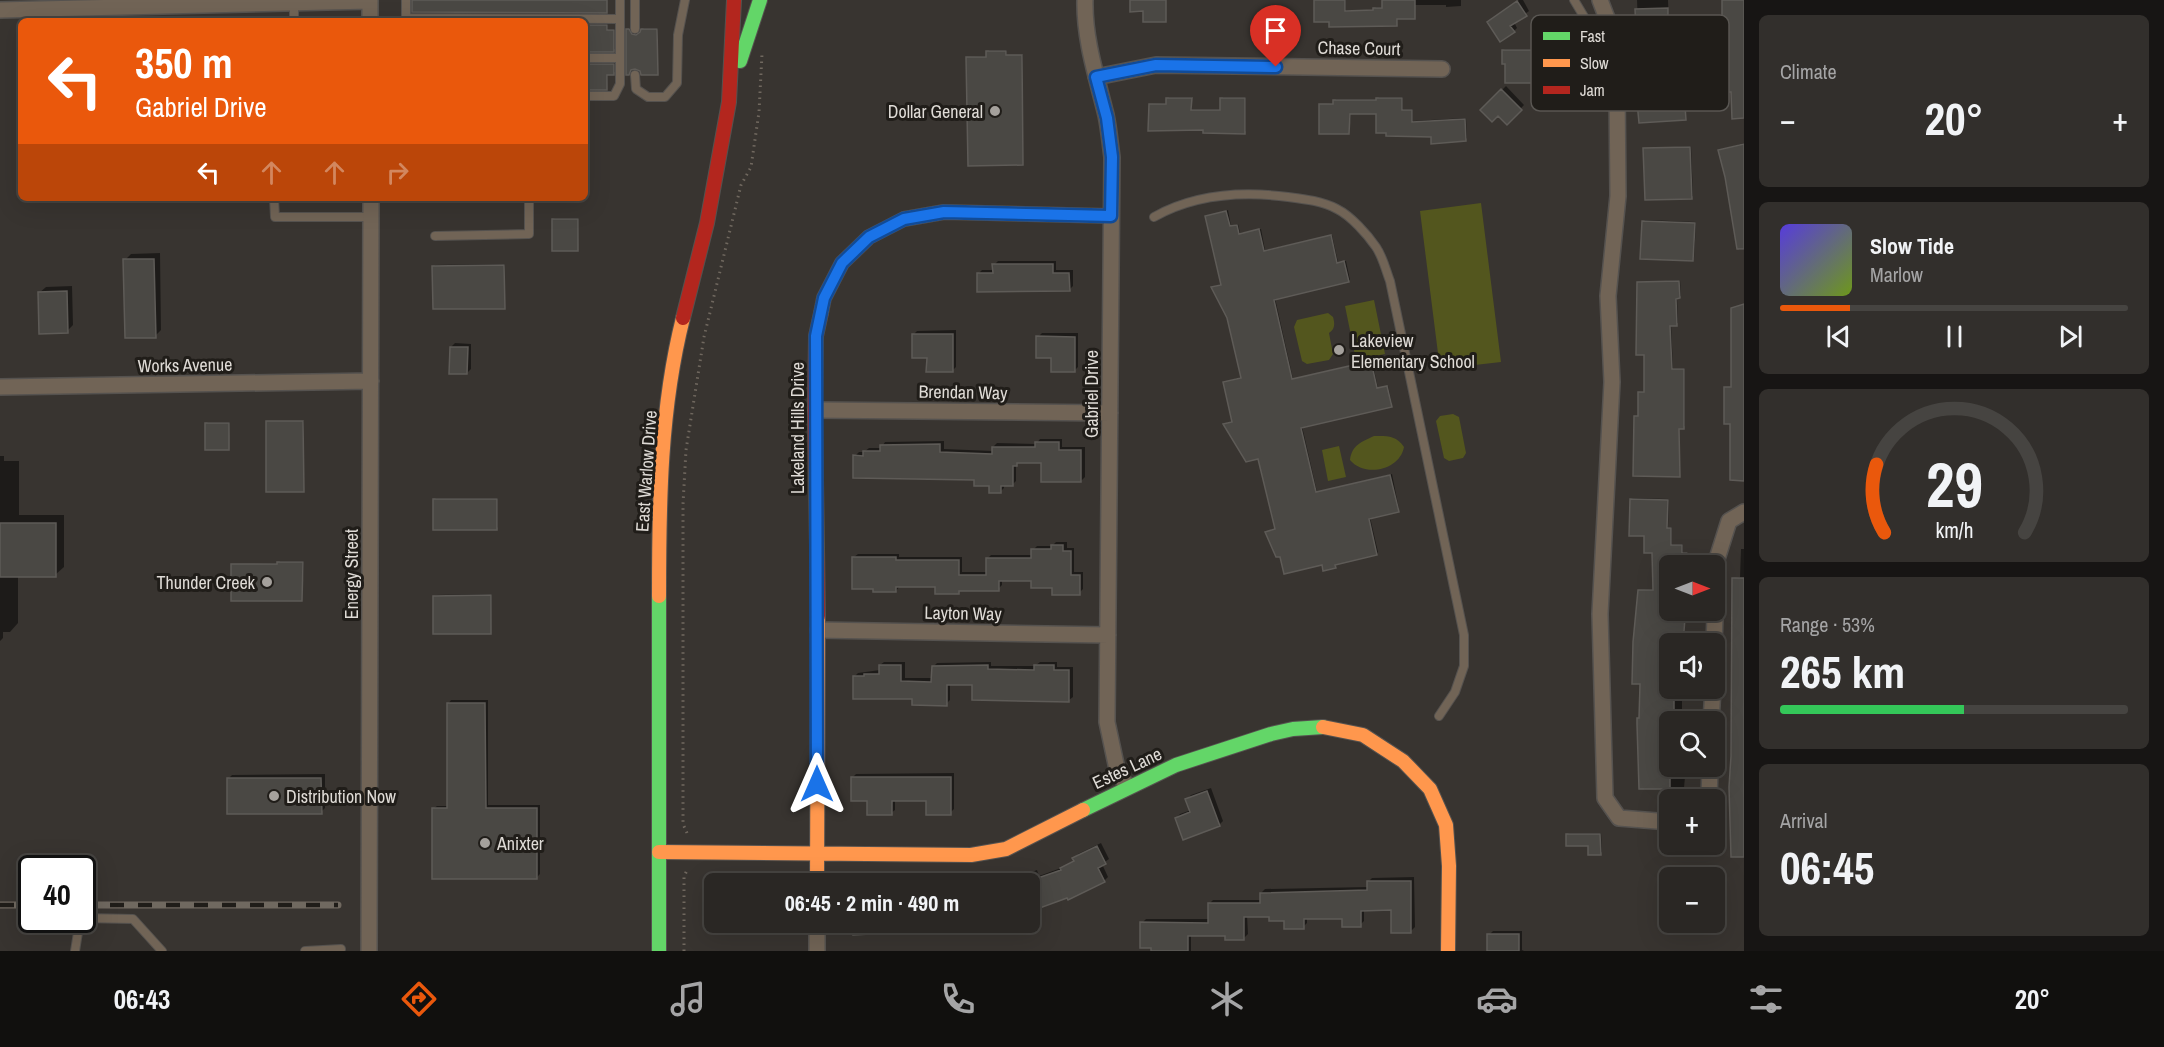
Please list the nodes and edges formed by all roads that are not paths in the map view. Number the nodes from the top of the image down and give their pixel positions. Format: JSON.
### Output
{"nodes":[{"id":1,"x":406,"y":0,"type":"edge"},
{"id":2,"x":620,"y":0,"type":"edge"},
{"id":3,"x":635,"y":0,"type":"edge"},
{"id":4,"x":685,"y":0,"type":"edge"},
{"id":5,"x":734,"y":0,"type":"edge"},
{"id":6,"x":760,"y":0,"type":"edge"},
{"id":7,"x":1085,"y":0,"type":"edge"},
{"id":8,"x":1574,"y":0,"type":"edge"},
{"id":9,"x":1600,"y":0,"type":"edge"},
{"id":10,"x":370,"y":1,"type":"edge"},
{"id":11,"x":294,"y":3,"type":"junction"},
{"id":12,"x":0,"y":10,"type":"edge"},
{"id":13,"x":1583,"y":15,"type":"edge"},
{"id":14,"x":1606,"y":15,"type":"edge"},
{"id":15,"x":294,"y":18,"type":"edge"},
{"id":16,"x":370,"y":18,"type":"edge"},
{"id":17,"x":406,"y":18,"type":"edge"},
{"id":18,"x":588,"y":19,"type":"edge"},
{"id":19,"x":620,"y":19,"type":"junction"},
{"id":20,"x":635,"y":29,"type":"dead end"},
{"id":21,"x":588,"y":58,"type":"edge"},
{"id":22,"x":620,"y":58,"type":"junction"},
{"id":23,"x":1442,"y":69,"type":"dead end"},
{"id":24,"x":635,"y":75,"type":"dead end"},
{"id":25,"x":1096,"y":77,"type":"junction"},
{"id":26,"x":588,"y":96,"type":"edge"},
{"id":27,"x":729,"y":102,"type":"junction"},
{"id":28,"x":1617,"y":111,"type":"edge"},
{"id":29,"x":274,"y":201,"type":"edge"},
{"id":30,"x":371,"y":201,"type":"edge"},
{"id":31,"x":529,"y":201,"type":"edge"},
{"id":32,"x":1111,"y":216,"type":"junction"},
{"id":33,"x":1154,"y":217,"type":"dead end"},
{"id":34,"x":371,"y":218,"type":"junction"},
{"id":35,"x":435,"y":236,"type":"dead end"},
{"id":36,"x":371,"y":381,"type":"junction"},
{"id":37,"x":0,"y":387,"type":"edge"},
{"id":38,"x":815,"y":410,"type":"junction"},
{"id":39,"x":1110,"y":413,"type":"junction"},
{"id":40,"x":1744,"y":512,"type":"edge"},
{"id":41,"x":818,"y":630,"type":"junction"},
{"id":42,"x":1714,"y":633,"type":"edge"},
{"id":43,"x":1108,"y":635,"type":"junction"},
{"id":44,"x":1439,"y":716,"type":"dead end"},
{"id":45,"x":1127,"y":787,"type":"junction"},
{"id":46,"x":1659,"y":821,"type":"edge"},
{"id":47,"x":659,"y":852,"type":"junction"},
{"id":48,"x":816,"y":853,"type":"junction"},
{"id":49,"x":817,"y":873,"type":"edge"},
{"id":50,"x":96,"y":919,"type":"edge"},
{"id":51,"x":78,"y":933,"type":"edge"},
{"id":52,"x":817,"y":933,"type":"edge"},
{"id":53,"x":341,"y":949,"type":"dead end"},
{"id":54,"x":75,"y":951,"type":"edge"},
{"id":55,"x":162,"y":951,"type":"edge"},
{"id":56,"x":305,"y":951,"type":"edge"},
{"id":57,"x":369,"y":951,"type":"edge"},
{"id":58,"x":659,"y":951,"type":"edge"},
{"id":59,"x":817,"y":951,"type":"edge"},
{"id":60,"x":1449,"y":951,"type":"edge"}],
"edges":[{"from":1,"to":17,"type":"lane"},
{"from":2,"to":19,"type":"lane"},
{"from":3,"to":20,"type":"lane"},
{"from":4,"to":24,"type":"lane"},
{"from":5,"to":27,"type":"street","name":"East Warlow Drive"},
{"from":6,"to":27,"type":"street"},
{"from":7,"to":25,"type":"street","name":"Gabriel Drive"},
{"from":8,"to":13,"type":"lane"},
{"from":9,"to":14,"type":"street"},
{"from":10,"to":11,"type":"street"},
{"from":10,"to":16,"type":"street"},
{"from":11,"to":12,"type":"street"},
{"from":11,"to":15,"type":"lane"},
{"from":18,"to":19,"type":"lane"},
{"from":19,"to":22,"type":"lane"},
{"from":21,"to":22,"type":"lane"},
{"from":22,"to":26,"type":"lane"},
{"from":23,"to":25,"type":"street","name":"Chase Court"},
{"from":25,"to":32,"type":"street","name":"Gabriel Drive"},
{"from":27,"to":47,"type":"street","name":"East Warlow Drive"},
{"from":28,"to":46,"type":"street"},
{"from":29,"to":34,"type":"lane"},
{"from":30,"to":34,"type":"street","name":"Energy Street"},
{"from":31,"to":35,"type":"lane"},
{"from":32,"to":38,"type":"street","name":"Lakeland Hills Drive"},
{"from":32,"to":39,"type":"street","name":"Gabriel Drive"},
{"from":33,"to":44,"type":"lane"},
{"from":34,"to":36,"type":"street","name":"Energy Street"},
{"from":36,"to":37,"type":"street","name":"Works Avenue"},
{"from":36,"to":57,"type":"street","name":"Energy Street"},
{"from":38,"to":39,"type":"street","name":"Brendan Way"},
{"from":38,"to":41,"type":"street","name":"Lakeland Hills Drive"},
{"from":39,"to":43,"type":"street","name":"Gabriel Drive"},
{"from":40,"to":42,"type":"street"},
{"from":41,"to":43,"type":"street","name":"Layton Way"},
{"from":41,"to":48,"type":"street","name":"Lakeland Hills Drive"},
{"from":43,"to":45,"type":"street","name":"Gabriel Drive"},
{"from":45,"to":48,"type":"street","name":"Estes Lane"},
{"from":45,"to":60,"type":"street","name":"Estes Lane"},
{"from":47,"to":48,"type":"street","name":"Estes Lane"},
{"from":47,"to":58,"type":"street","name":"East Warlow Drive"},
{"from":48,"to":49,"type":"street","name":"Lakeland Hills Drive"},
{"from":50,"to":55,"type":"lane"},
{"from":51,"to":54,"type":"lane"},
{"from":52,"to":59,"type":"street"},
{"from":53,"to":56,"type":"lane"}]}
